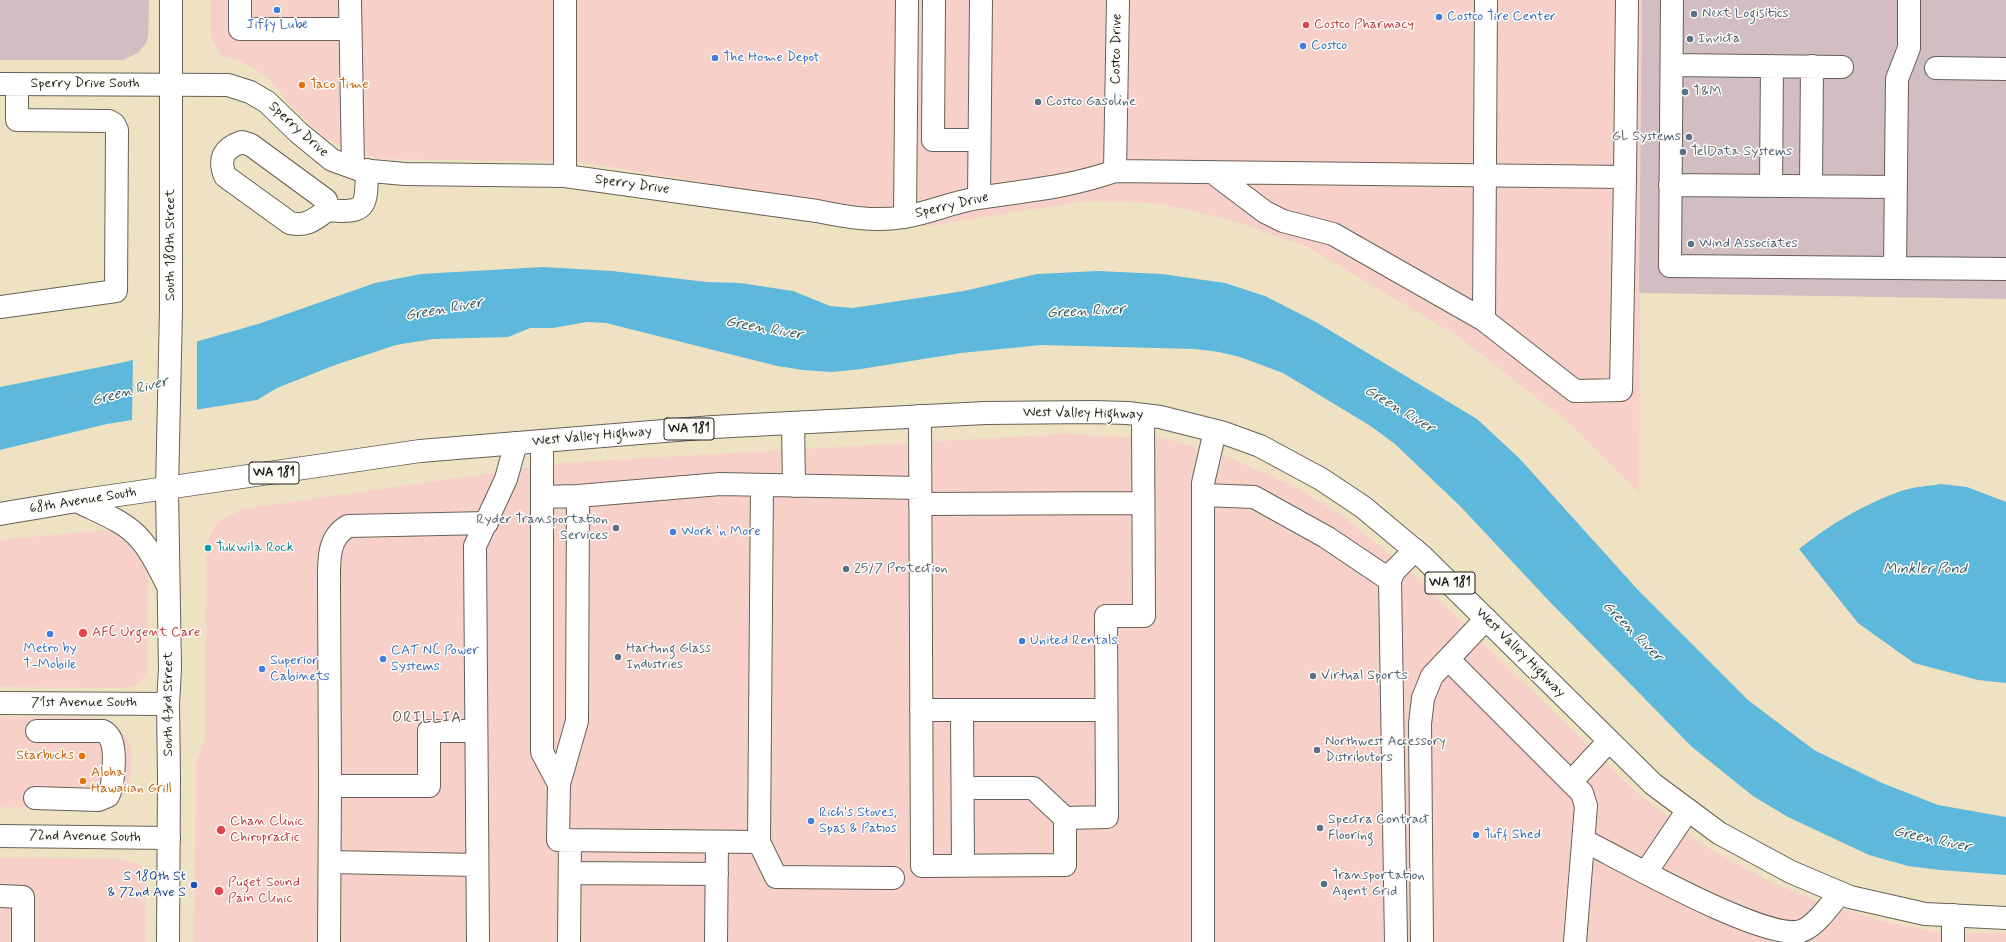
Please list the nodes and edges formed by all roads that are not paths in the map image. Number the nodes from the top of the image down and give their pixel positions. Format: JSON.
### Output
{"nodes":[{"id":1,"x":171,"y":0,"type":"edge"},
{"id":2,"x":240,"y":0,"type":"edge"},
{"id":3,"x":350,"y":0,"type":"edge"},
{"id":4,"x":564,"y":0,"type":"edge"},
{"id":5,"x":907,"y":0,"type":"edge"},
{"id":6,"x":934,"y":0,"type":"edge"},
{"id":7,"x":981,"y":0,"type":"edge"},
{"id":8,"x":1118,"y":0,"type":"edge"},
{"id":9,"x":1486,"y":0,"type":"edge"},
{"id":10,"x":1627,"y":0,"type":"edge"},
{"id":11,"x":1672,"y":0,"type":"edge"},
{"id":12,"x":1909,"y":0,"type":"edge"},
{"id":13,"x":350,"y":29,"type":"junction"},
{"id":14,"x":1672,"y":65,"type":"junction"},
{"id":15,"x":1772,"y":66,"type":"junction"},
{"id":16,"x":1812,"y":66,"type":"junction"},
{"id":17,"x":1842,"y":66,"type":"dead end"},
{"id":18,"x":1936,"y":68,"type":"dead end"},
{"id":19,"x":2006,"y":69,"type":"edge"},
{"id":20,"x":9,"y":84,"type":"edge"},
{"id":21,"x":170,"y":84,"type":"junction"},
{"id":22,"x":979,"y":140,"type":"junction"},
{"id":23,"x":360,"y":169,"type":"junction"},
{"id":24,"x":1115,"y":171,"type":"junction"},
{"id":25,"x":1212,"y":172,"type":"junction"},
{"id":26,"x":564,"y":176,"type":"junction"},
{"id":27,"x":1485,"y":176,"type":"junction"},
{"id":28,"x":1625,"y":177,"type":"junction"},
{"id":29,"x":1670,"y":185,"type":"junction"},
{"id":30,"x":1771,"y":186,"type":"junction"},
{"id":31,"x":1811,"y":186,"type":"junction"},
{"id":32,"x":1896,"y":187,"type":"junction"},
{"id":33,"x":979,"y":198,"type":"junction"},
{"id":34,"x":328,"y":210,"type":"junction"},
{"id":35,"x":905,"y":217,"type":"junction"},
{"id":36,"x":1895,"y":268,"type":"junction"},
{"id":37,"x":2006,"y":269,"type":"edge"},
{"id":38,"x":0,"y":307,"type":"edge"},
{"id":39,"x":1484,"y":320,"type":"junction"},
{"id":40,"x":1143,"y":415,"type":"junction"},
{"id":41,"x":920,"y":416,"type":"junction"},
{"id":42,"x":793,"y":423,"type":"junction"},
{"id":43,"x":1215,"y":431,"type":"junction"},
{"id":44,"x":542,"y":441,"type":"junction"},
{"id":45,"x":516,"y":443,"type":"junction"},
{"id":46,"x":762,"y":485,"type":"junction"},
{"id":47,"x":794,"y":486,"type":"junction"},
{"id":48,"x":167,"y":489,"type":"junction"},
{"id":49,"x":1203,"y":495,"type":"junction"},
{"id":50,"x":578,"y":496,"type":"junction"},
{"id":51,"x":920,"y":496,"type":"junction"},
{"id":52,"x":542,"y":497,"type":"junction"},
{"id":53,"x":77,"y":501,"type":"junction"},
{"id":54,"x":1143,"y":503,"type":"junction"},
{"id":55,"x":0,"y":514,"type":"edge"},
{"id":56,"x":487,"y":523,"type":"junction"},
{"id":57,"x":1415,"y":550,"type":"junction"},
{"id":58,"x":1390,"y":580,"type":"junction"},
{"id":59,"x":168,"y":588,"type":"junction"},
{"id":60,"x":1486,"y":619,"type":"junction"},
{"id":61,"x":1448,"y":659,"type":"junction"},
{"id":62,"x":0,"y":703,"type":"edge"},
{"id":63,"x":168,"y":704,"type":"junction"},
{"id":64,"x":921,"y":710,"type":"junction"},
{"id":65,"x":962,"y":710,"type":"junction"},
{"id":66,"x":1106,"y":710,"type":"junction"},
{"id":67,"x":37,"y":731,"type":"dead end"},
{"id":68,"x":476,"y":731,"type":"junction"},
{"id":69,"x":1609,"y":741,"type":"junction"},
{"id":70,"x":1571,"y":782,"type":"junction"},
{"id":71,"x":559,"y":784,"type":"junction"},
{"id":72,"x":330,"y":786,"type":"junction"},
{"id":73,"x":963,"y":788,"type":"junction"},
{"id":74,"x":35,"y":798,"type":"dead end"},
{"id":75,"x":1688,"y":810,"type":"junction"},
{"id":76,"x":1066,"y":818,"type":"junction"},
{"id":77,"x":0,"y":836,"type":"edge"},
{"id":78,"x":169,"y":838,"type":"junction"},
{"id":79,"x":570,"y":840,"type":"junction"},
{"id":80,"x":1583,"y":840,"type":"junction"},
{"id":81,"x":717,"y":842,"type":"junction"},
{"id":82,"x":759,"y":842,"type":"junction"},
{"id":83,"x":330,"y":862,"type":"junction"},
{"id":84,"x":477,"y":865,"type":"junction"},
{"id":85,"x":963,"y":865,"type":"junction"},
{"id":86,"x":1646,"y":872,"type":"junction"},
{"id":87,"x":570,"y":873,"type":"junction"},
{"id":88,"x":717,"y":874,"type":"junction"},
{"id":89,"x":893,"y":878,"type":"dead end"},
{"id":90,"x":1840,"y":893,"type":"junction"},
{"id":91,"x":0,"y":896,"type":"edge"},
{"id":92,"x":1954,"y":915,"type":"junction"},
{"id":93,"x":2006,"y":918,"type":"edge"},
{"id":94,"x":1782,"y":932,"type":"junction"},
{"id":95,"x":23,"y":942,"type":"edge"},
{"id":96,"x":168,"y":942,"type":"edge"},
{"id":97,"x":330,"y":942,"type":"edge"},
{"id":98,"x":478,"y":942,"type":"edge"},
{"id":99,"x":569,"y":942,"type":"edge"},
{"id":100,"x":716,"y":942,"type":"edge"},
{"id":101,"x":1203,"y":942,"type":"edge"},
{"id":102,"x":1396,"y":942,"type":"edge"},
{"id":103,"x":1422,"y":942,"type":"edge"},
{"id":104,"x":1575,"y":942,"type":"edge"},
{"id":105,"x":1819,"y":942,"type":"edge"},
{"id":106,"x":1953,"y":942,"type":"edge"}],
"edges":[{"from":1,"to":21,"type":"main road","name":"South 180th Street"},
{"from":2,"to":13,"type":"main road"},
{"from":3,"to":13,"type":"main road"},
{"from":4,"to":26,"type":"main road"},
{"from":5,"to":35,"type":"main road"},
{"from":6,"to":22,"type":"main road"},
{"from":7,"to":22,"type":"main road"},
{"from":8,"to":24,"type":"main road","name":"Costco Drive"},
{"from":9,"to":27,"type":"main road"},
{"from":10,"to":28,"type":"main road"},
{"from":11,"to":14,"type":"main road"},
{"from":12,"to":32,"type":"main road"},
{"from":13,"to":23,"type":"main road"},
{"from":14,"to":15,"type":"main road"},
{"from":14,"to":29,"type":"main road"},
{"from":15,"to":16,"type":"main road"},
{"from":15,"to":30,"type":"main road"},
{"from":16,"to":17,"type":"main road"},
{"from":16,"to":31,"type":"main road"},
{"from":18,"to":19,"type":"main road"},
{"from":20,"to":21,"type":"main road","name":"Sperry Drive South"},
{"from":20,"to":38,"type":"main road"},
{"from":21,"to":23,"type":"main road","name":"Sperry Drive"},
{"from":21,"to":48,"type":"main road","name":"South 180th Street"},
{"from":22,"to":33,"type":"main road"},
{"from":23,"to":26,"type":"main road","name":"Sperry Drive"},
{"from":23,"to":34,"type":"main road"},
{"from":24,"to":25,"type":"main road"},
{"from":24,"to":33,"type":"main road","name":"Sperry Drive"},
{"from":25,"to":27,"type":"main road"},
{"from":25,"to":39,"type":"main road"},
{"from":26,"to":35,"type":"main road","name":"Sperry Drive"},
{"from":27,"to":28,"type":"main road"},
{"from":27,"to":39,"type":"main road"},
{"from":28,"to":39,"type":"main road"},
{"from":29,"to":30,"type":"main road"},
{"from":29,"to":36,"type":"main road"},
{"from":30,"to":31,"type":"main road"},
{"from":31,"to":32,"type":"main road"},
{"from":32,"to":36,"type":"main road"},
{"from":33,"to":35,"type":"main road","name":"Sperry Drive"},
{"from":34,"to":34,"type":"main road"},
{"from":36,"to":37,"type":"main road"},
{"from":40,"to":41,"type":"main road","name":"West Valley Highway","number":"WA 181"},
{"from":40,"to":43,"type":"main road","name":"West Valley Highway","number":"WA 181"},
{"from":40,"to":54,"type":"main road"},
{"from":41,"to":42,"type":"main road","name":"West Valley Highway","number":"WA 181"},
{"from":41,"to":51,"type":"main road"},
{"from":42,"to":44,"type":"main road","name":"West Valley Highway","number":"WA 181"},
{"from":42,"to":47,"type":"main road"},
{"from":43,"to":49,"type":"main road"},
{"from":43,"to":57,"type":"main road","name":"West Valley Highway","number":"WA 181"},
{"from":44,"to":45,"type":"main road","name":"West Valley Highway","number":"WA 181"},
{"from":44,"to":52,"type":"main road"},
{"from":45,"to":48,"type":"main road","name":"West Valley Highway","number":"WA 181"},
{"from":45,"to":56,"type":"main road"},
{"from":46,"to":47,"type":"main road"},
{"from":46,"to":50,"type":"main road"},
{"from":46,"to":82,"type":"main road"},
{"from":47,"to":51,"type":"main road"},
{"from":48,"to":53,"type":"main road","name":"68th Avenue South","number":"WA 181"},
{"from":48,"to":59,"type":"main road","name":"South 43rd Street"},
{"from":49,"to":58,"type":"main road"},
{"from":49,"to":101,"type":"main road"},
{"from":50,"to":52,"type":"main road"},
{"from":50,"to":71,"type":"main road"},
{"from":51,"to":54,"type":"main road"},
{"from":51,"to":64,"type":"main road"},
{"from":52,"to":71,"type":"main road"},
{"from":53,"to":55,"type":"main road","name":"68th Avenue South","number":"WA 181"},
{"from":53,"to":59,"type":"main road"},
{"from":54,"to":66,"type":"main road"},
{"from":56,"to":68,"type":"main road"},
{"from":56,"to":72,"type":"main road"},
{"from":57,"to":58,"type":"main road"},
{"from":57,"to":60,"type":"main road","name":"West Valley Highway","number":"WA 181"},
{"from":58,"to":102,"type":"main road"},
{"from":59,"to":63,"type":"main road","name":"South 43rd Street"},
{"from":60,"to":61,"type":"main road"},
{"from":60,"to":69,"type":"main road","name":"West Valley Highway","number":"WA 181"},
{"from":61,"to":70,"type":"main road"},
{"from":61,"to":103,"type":"main road"},
{"from":62,"to":63,"type":"main road","name":"71st Avenue South"},
{"from":63,"to":78,"type":"main road","name":"South 43rd Street"},
{"from":64,"to":65,"type":"main road"},
{"from":64,"to":85,"type":"main road"},
{"from":65,"to":66,"type":"main road"},
{"from":65,"to":73,"type":"main road"},
{"from":66,"to":76,"type":"main road"},
{"from":67,"to":74,"type":"main road"},
{"from":68,"to":72,"type":"main road"},
{"from":68,"to":84,"type":"main road"},
{"from":69,"to":70,"type":"main road"},
{"from":69,"to":75,"type":"main road","name":"West Valley Highway","number":"WA 181"},
{"from":70,"to":80,"type":"main road"},
{"from":71,"to":79,"type":"main road"},
{"from":72,"to":83,"type":"main road"},
{"from":73,"to":76,"type":"main road"},
{"from":73,"to":85,"type":"main road"},
{"from":75,"to":86,"type":"main road"},
{"from":75,"to":90,"type":"main road","name":"West Valley Highway","number":"WA 181"},
{"from":76,"to":85,"type":"main road"},
{"from":77,"to":78,"type":"main road","name":"72nd Avenue South"},
{"from":78,"to":96,"type":"main road","name":"South 43rd Street"},
{"from":79,"to":81,"type":"main road"},
{"from":79,"to":87,"type":"main road"},
{"from":80,"to":86,"type":"main road"},
{"from":80,"to":104,"type":"main road"},
{"from":81,"to":82,"type":"main road"},
{"from":81,"to":88,"type":"main road"},
{"from":82,"to":89,"type":"main road"},
{"from":83,"to":84,"type":"main road"},
{"from":83,"to":97,"type":"main road"},
{"from":84,"to":98,"type":"main road"},
{"from":86,"to":94,"type":"main road"},
{"from":87,"to":88,"type":"main road"},
{"from":87,"to":99,"type":"main road"},
{"from":88,"to":100,"type":"main road"},
{"from":90,"to":92,"type":"main road","name":"West Valley Highway","number":"WA 181"},
{"from":90,"to":94,"type":"main road"},
{"from":91,"to":95,"type":"main road"},
{"from":92,"to":93,"type":"main road","name":"West Valley Highway","number":"WA 181"},
{"from":92,"to":106,"type":"main road"},
{"from":94,"to":105,"type":"main road"}]}
